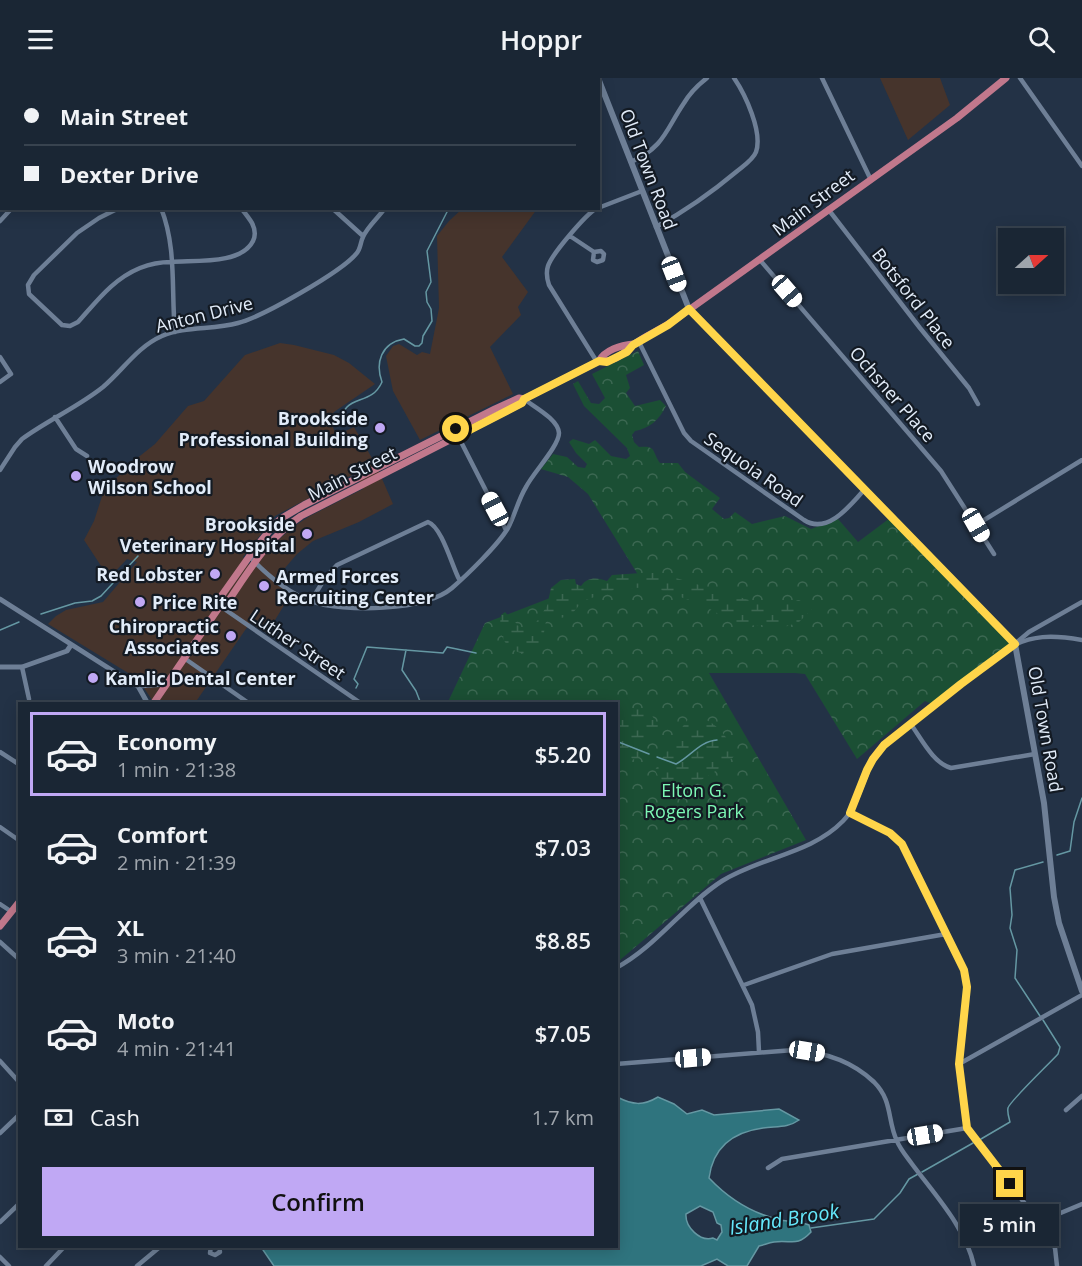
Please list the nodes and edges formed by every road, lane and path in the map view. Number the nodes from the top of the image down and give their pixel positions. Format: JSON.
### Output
{"nodes":[{"id":1,"x":706,"y":78,"type":"edge"},
{"id":2,"x":734,"y":78,"type":"edge"},
{"id":3,"x":822,"y":78,"type":"edge"},
{"id":4,"x":1006,"y":78,"type":"edge"},
{"id":5,"x":1020,"y":78,"type":"edge"},
{"id":6,"x":600,"y":83,"type":"edge"},
{"id":7,"x":631,"y":162,"type":"junction"},
{"id":8,"x":1082,"y":165,"type":"edge"},
{"id":9,"x":870,"y":178,"type":"junction"},
{"id":10,"x":642,"y":191,"type":"junction"},
{"id":11,"x":600,"y":207,"type":"edge"},
{"id":12,"x":828,"y":209,"type":"junction"},
{"id":13,"x":114,"y":210,"type":"edge"},
{"id":14,"x":162,"y":210,"type":"edge"},
{"id":15,"x":242,"y":210,"type":"edge"},
{"id":16,"x":334,"y":210,"type":"edge"},
{"id":17,"x":384,"y":210,"type":"edge"},
{"id":18,"x":595,"y":210,"type":"edge"},
{"id":19,"x":656,"y":227,"type":"junction"},
{"id":20,"x":363,"y":236,"type":"junction"},
{"id":21,"x":570,"y":236,"type":"junction"},
{"id":22,"x":594,"y":252,"type":"dead end"},
{"id":23,"x":760,"y":260,"type":"junction"},
{"id":24,"x":172,"y":261,"type":"junction"},
{"id":25,"x":689,"y":309,"type":"junction"},
{"id":26,"x":175,"y":332,"type":"junction"},
{"id":27,"x":636,"y":343,"type":"junction"},
{"id":28,"x":0,"y":357,"type":"edge"},
{"id":29,"x":598,"y":362,"type":"junction"},
{"id":30,"x":0,"y":382,"type":"edge"},
{"id":31,"x":524,"y":399,"type":"junction"},
{"id":32,"x":978,"y":405,"type":"dead end"},
{"id":33,"x":56,"y":417,"type":"junction"},
{"id":34,"x":457,"y":433,"type":"junction"},
{"id":35,"x":87,"y":456,"type":"dead end"},
{"id":36,"x":1082,"y":460,"type":"edge"},
{"id":37,"x":0,"y":470,"type":"edge"},
{"id":38,"x":355,"y":484,"type":"junction"},
{"id":39,"x":864,"y":490,"type":"junction"},
{"id":40,"x":295,"y":509,"type":"junction"},
{"id":41,"x":301,"y":516,"type":"junction"},
{"id":42,"x":976,"y":525,"type":"junction"},
{"id":43,"x":506,"y":530,"type":"junction"},
{"id":44,"x":994,"y":554,"type":"dead end"},
{"id":45,"x":252,"y":559,"type":"junction"},
{"id":46,"x":459,"y":579,"type":"junction"},
{"id":47,"x":0,"y":599,"type":"edge"},
{"id":48,"x":310,"y":601,"type":"junction"},
{"id":49,"x":1082,"y":602,"type":"edge"},
{"id":50,"x":220,"y":606,"type":"junction"},
{"id":51,"x":1044,"y":624,"type":"junction"},
{"id":52,"x":1048,"y":636,"type":"junction"},
{"id":53,"x":1082,"y":640,"type":"edge"},
{"id":54,"x":1015,"y":644,"type":"junction"},
{"id":55,"x":71,"y":645,"type":"junction"},
{"id":56,"x":184,"y":658,"type":"junction"},
{"id":57,"x":0,"y":667,"type":"edge"},
{"id":58,"x":22,"y":667,"type":"junction"},
{"id":59,"x":166,"y":684,"type":"junction"},
{"id":60,"x":138,"y":686,"type":"junction"},
{"id":61,"x":29,"y":699,"type":"dead end"},
{"id":62,"x":147,"y":702,"type":"edge"},
{"id":63,"x":154,"y":702,"type":"edge"},
{"id":64,"x":247,"y":702,"type":"edge"},
{"id":65,"x":359,"y":702,"type":"edge"},
{"id":66,"x":910,"y":723,"type":"junction"},
{"id":67,"x":0,"y":752,"type":"edge"},
{"id":68,"x":1035,"y":754,"type":"junction"},
{"id":69,"x":18,"y":764,"type":"edge"},
{"id":70,"x":850,"y":813,"type":"junction"},
{"id":71,"x":0,"y":827,"type":"edge"},
{"id":72,"x":18,"y":840,"type":"edge"},
{"id":73,"x":700,"y":898,"type":"junction"},
{"id":74,"x":0,"y":904,"type":"edge"},
{"id":75,"x":18,"y":904,"type":"edge"},
{"id":76,"x":12,"y":912,"type":"junction"},
{"id":77,"x":0,"y":926,"type":"edge"},
{"id":78,"x":946,"y":934,"type":"junction"},
{"id":79,"x":0,"y":942,"type":"edge"},
{"id":80,"x":18,"y":958,"type":"edge"},
{"id":81,"x":618,"y":967,"type":"edge"},
{"id":82,"x":744,"y":985,"type":"junction"},
{"id":83,"x":1082,"y":993,"type":"edge"},
{"id":84,"x":759,"y":1052,"type":"junction"},
{"id":85,"x":0,"y":1061,"type":"edge"},
{"id":86,"x":618,"y":1064,"type":"edge"},
{"id":87,"x":959,"y":1064,"type":"junction"},
{"id":88,"x":18,"y":1081,"type":"edge"},
{"id":89,"x":1082,"y":1096,"type":"edge"},
{"id":90,"x":1066,"y":1110,"type":"dead end"},
{"id":91,"x":18,"y":1116,"type":"edge"},
{"id":92,"x":967,"y":1128,"type":"junction"},
{"id":93,"x":0,"y":1133,"type":"edge"},
{"id":94,"x":896,"y":1140,"type":"junction"},
{"id":95,"x":768,"y":1168,"type":"dead end"},
{"id":96,"x":1082,"y":1204,"type":"edge"},
{"id":97,"x":18,"y":1205,"type":"edge"},
{"id":98,"x":0,"y":1222,"type":"edge"},
{"id":99,"x":1039,"y":1222,"type":"junction"},
{"id":100,"x":63,"y":1248,"type":"edge"},
{"id":101,"x":159,"y":1248,"type":"edge"},
{"id":102,"x":211,"y":1248,"type":"edge"},
{"id":103,"x":219,"y":1248,"type":"edge"},
{"id":104,"x":0,"y":1257,"type":"edge"},
{"id":105,"x":9,"y":1266,"type":"edge"},
{"id":106,"x":45,"y":1266,"type":"edge"},
{"id":107,"x":137,"y":1266,"type":"edge"},
{"id":108,"x":974,"y":1266,"type":"edge"},
{"id":109,"x":1057,"y":1266,"type":"edge"}],
"edges":[{"from":1,"to":7,"type":"street"},
{"from":2,"to":19,"type":"street"},
{"from":3,"to":9,"type":"street"},
{"from":4,"to":9,"type":"main road","name":"Main Street"},
{"from":5,"to":8,"type":"street"},
{"from":6,"to":7,"type":"main road","name":"Old Town Road"},
{"from":7,"to":10,"type":"main road","name":"Old Town Road"},
{"from":9,"to":12,"type":"main road","name":"Main Street"},
{"from":10,"to":11,"type":"street"},
{"from":10,"to":19,"type":"main road","name":"Old Town Road"},
{"from":12,"to":23,"type":"main road","name":"Main Street"},
{"from":12,"to":32,"type":"street","name":"Botsford Place"},
{"from":13,"to":24,"type":"street"},
{"from":14,"to":24,"type":"street"},
{"from":15,"to":24,"type":"street"},
{"from":16,"to":20,"type":"street"},
{"from":17,"to":20,"type":"street","name":"Anton Drive"},
{"from":18,"to":21,"type":"street"},
{"from":19,"to":25,"type":"main road","name":"Old Town Road"},
{"from":20,"to":26,"type":"street","name":"Anton Drive"},
{"from":21,"to":22,"type":"street"},
{"from":21,"to":29,"type":"street"},
{"from":23,"to":25,"type":"main road","name":"Main Street"},
{"from":23,"to":42,"type":"street","name":"Ochsner Place"},
{"from":24,"to":26,"type":"street"},
{"from":25,"to":27,"type":"main road","name":"Main Street"},
{"from":25,"to":39,"type":"main road","name":"Old Town Road"},
{"from":26,"to":33,"type":"street","name":"Anton Drive"},
{"from":27,"to":29,"type":"main road","name":"Main Street"},
{"from":27,"to":39,"type":"street","name":"Sequoia Road"},
{"from":28,"to":30,"type":"street"},
{"from":29,"to":31,"type":"main road","name":"Main Street"},
{"from":31,"to":34,"type":"main road","name":"Main Street"},
{"from":31,"to":43,"type":"street"},
{"from":33,"to":35,"type":"street"},
{"from":33,"to":37,"type":"street","name":"Anton Drive"},
{"from":34,"to":38,"type":"main road","name":"Main Street"},
{"from":34,"to":43,"type":"street"},
{"from":36,"to":42,"type":"street"},
{"from":38,"to":40,"type":"main road","name":"Main Street"},
{"from":38,"to":41,"type":"main road","name":"Main Street"},
{"from":39,"to":54,"type":"main road","name":"Old Town Road"},
{"from":40,"to":41,"type":"main road"},
{"from":40,"to":45,"type":"main road","name":"Main Street"},
{"from":41,"to":45,"type":"main road","name":"Main Street"},
{"from":42,"to":44,"type":"street","name":"Ochsner Place"},
{"from":43,"to":46,"type":"street"},
{"from":45,"to":48,"type":"street"},
{"from":45,"to":50,"type":"main road","name":"Main Street"},
{"from":46,"to":48,"type":"street"},
{"from":46,"to":48,"type":"street"},
{"from":47,"to":55,"type":"street"},
{"from":49,"to":51,"type":"street"},
{"from":50,"to":56,"type":"main road","name":"Main Street"},
{"from":50,"to":65,"type":"street","name":"Luther Street"},
{"from":51,"to":52,"type":"street"},
{"from":51,"to":54,"type":"street"},
{"from":52,"to":53,"type":"street"},
{"from":52,"to":54,"type":"street"},
{"from":54,"to":66,"type":"street"},
{"from":54,"to":68,"type":"main road","name":"Old Town Road"},
{"from":55,"to":58,"type":"street"},
{"from":55,"to":60,"type":"street"},
{"from":56,"to":59,"type":"main road","name":"Main Street"},
{"from":56,"to":64,"type":"street"},
{"from":57,"to":58,"type":"street"},
{"from":58,"to":61,"type":"street"},
{"from":59,"to":60,"type":"street"},
{"from":59,"to":63,"type":"main road","name":"Main Street"},
{"from":60,"to":62,"type":"street"},
{"from":66,"to":68,"type":"street"},
{"from":66,"to":70,"type":"street"},
{"from":67,"to":69,"type":"street"},
{"from":68,"to":83,"type":"main road","name":"Old Town Road"},
{"from":70,"to":73,"type":"street"},
{"from":70,"to":78,"type":"street"},
{"from":71,"to":72,"type":"street"},
{"from":73,"to":81,"type":"street"},
{"from":73,"to":82,"type":"street"},
{"from":74,"to":76,"type":"street"},
{"from":75,"to":76,"type":"main road"},
{"from":76,"to":77,"type":"main road"},
{"from":78,"to":82,"type":"street"},
{"from":78,"to":87,"type":"street"},
{"from":79,"to":80,"type":"street"},
{"from":82,"to":84,"type":"street"},
{"from":83,"to":87,"type":"street"},
{"from":84,"to":86,"type":"street"},
{"from":84,"to":94,"type":"street"},
{"from":85,"to":88,"type":"street"},
{"from":87,"to":92,"type":"street"},
{"from":89,"to":90,"type":"street"},
{"from":91,"to":93,"type":"street"},
{"from":92,"to":94,"type":"street"},
{"from":92,"to":99,"type":"street"},
{"from":94,"to":95,"type":"street"},
{"from":94,"to":108,"type":"street"},
{"from":96,"to":99,"type":"street"},
{"from":97,"to":98,"type":"street"},
{"from":99,"to":109,"type":"street"},
{"from":100,"to":106,"type":"street"},
{"from":101,"to":107,"type":"street"},
{"from":102,"to":103,"type":"street"},
{"from":104,"to":105,"type":"street"}]}
